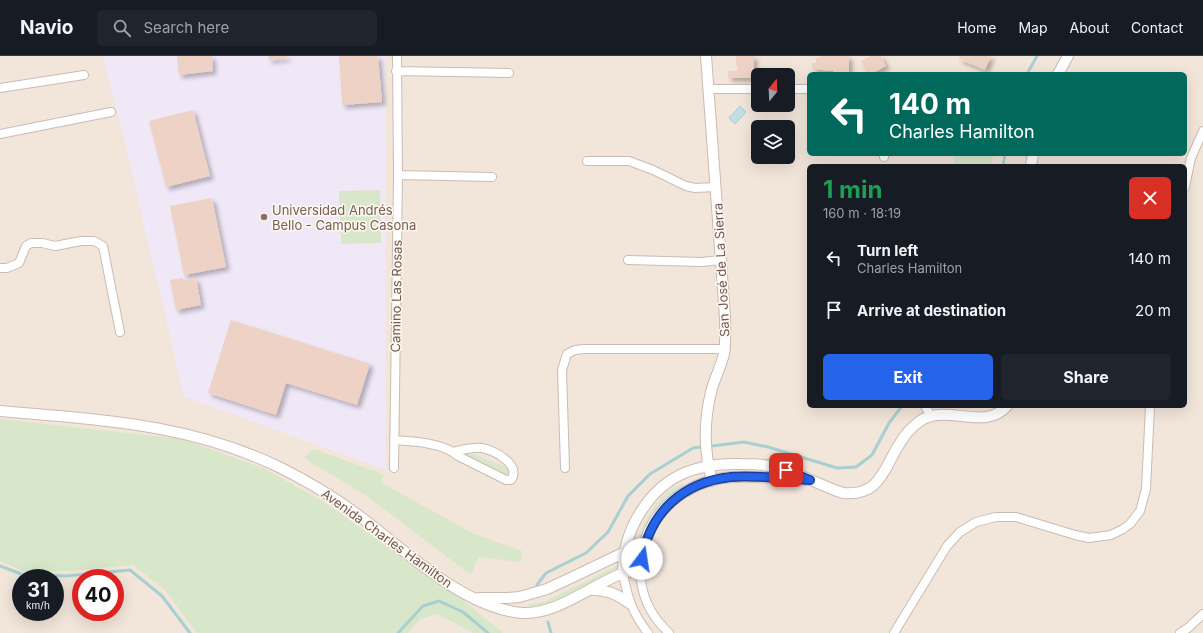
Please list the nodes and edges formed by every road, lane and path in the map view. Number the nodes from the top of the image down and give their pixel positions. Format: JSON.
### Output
{"nodes":[{"id":1,"x":397,"y":56,"type":"edge"},
{"id":2,"x":706,"y":56,"type":"edge"},
{"id":3,"x":1068,"y":56,"type":"edge"},
{"id":4,"x":396,"y":71,"type":"junction"},
{"id":5,"x":1059,"y":72,"type":"edge"},
{"id":6,"x":509,"y":73,"type":"dead end"},
{"id":7,"x":84,"y":75,"type":"dead end"},
{"id":8,"x":0,"y":88,"type":"edge"},
{"id":9,"x":708,"y":89,"type":"junction"},
{"id":10,"x":751,"y":89,"type":"edge"},
{"id":11,"x":795,"y":89,"type":"edge"},
{"id":12,"x":807,"y":89,"type":"edge"},
{"id":13,"x":111,"y":112,"type":"dead end"},
{"id":14,"x":1203,"y":131,"type":"edge"},
{"id":15,"x":0,"y":134,"type":"edge"},
{"id":16,"x":587,"y":161,"type":"dead end"},
{"id":17,"x":398,"y":175,"type":"junction"},
{"id":18,"x":1187,"y":177,"type":"edge"},
{"id":19,"x":492,"y":178,"type":"dead end"},
{"id":20,"x":716,"y":188,"type":"junction"},
{"id":21,"x":628,"y":260,"type":"dead end"},
{"id":22,"x":721,"y":260,"type":"junction"},
{"id":23,"x":0,"y":268,"type":"edge"},
{"id":24,"x":120,"y":332,"type":"dead end"},
{"id":25,"x":724,"y":349,"type":"junction"},
{"id":26,"x":925,"y":408,"type":"edge"},
{"id":27,"x":1005,"y":408,"type":"edge"},
{"id":28,"x":1150,"y":408,"type":"edge"},
{"id":29,"x":0,"y":411,"type":"edge"},
{"id":30,"x":931,"y":416,"type":"junction"},
{"id":31,"x":394,"y":440,"type":"junction"},
{"id":32,"x":453,"y":452,"type":"junction"},
{"id":33,"x":708,"y":466,"type":"junction"},
{"id":34,"x":394,"y":468,"type":"dead end"},
{"id":35,"x":565,"y":468,"type":"dead end"},
{"id":36,"x":712,"y":480,"type":"junction"},
{"id":37,"x":810,"y":480,"type":"junction"},
{"id":38,"x":643,"y":550,"type":"junction"},
{"id":39,"x":625,"y":552,"type":"junction"},
{"id":40,"x":640,"y":570,"type":"junction"},
{"id":41,"x":623,"y":573,"type":"junction"},
{"id":42,"x":589,"y":590,"type":"junction"},
{"id":43,"x":473,"y":598,"type":"junction"},
{"id":44,"x":629,"y":602,"type":"junction"},
{"id":45,"x":1203,"y":614,"type":"edge"},
{"id":46,"x":648,"y":633,"type":"edge"},
{"id":47,"x":668,"y":633,"type":"edge"},
{"id":48,"x":894,"y":633,"type":"edge"},
{"id":49,"x":1180,"y":633,"type":"edge"}],
"edges":[{"from":1,"to":4,"type":"street","name":"Camino Las Rosas"},
{"from":2,"to":9,"type":"street","name":"San José de La Sierra"},
{"from":3,"to":5,"type":"street"},
{"from":4,"to":6,"type":"street"},
{"from":4,"to":17,"type":"street","name":"Camino Las Rosas"},
{"from":7,"to":8,"type":"street"},
{"from":9,"to":10,"type":"street"},
{"from":9,"to":20,"type":"street","name":"San José de La Sierra"},
{"from":11,"to":12,"type":"street"},
{"from":13,"to":15,"type":"street"},
{"from":14,"to":18,"type":"street"},
{"from":16,"to":20,"type":"street"},
{"from":17,"to":19,"type":"street"},
{"from":17,"to":31,"type":"street","name":"Camino Las Rosas"},
{"from":20,"to":22,"type":"street","name":"San José de La Sierra"},
{"from":21,"to":22,"type":"street"},
{"from":22,"to":25,"type":"street","name":"San José de La Sierra"},
{"from":23,"to":24,"type":"street"},
{"from":25,"to":33,"type":"street","name":"San José de La Sierra"},
{"from":25,"to":35,"type":"street"},
{"from":26,"to":30,"type":"street"},
{"from":27,"to":30,"type":"street"},
{"from":28,"to":48,"type":"street"},
{"from":29,"to":43,"type":"street","name":"Avenida Charles Hamilton"},
{"from":30,"to":37,"type":"street"},
{"from":31,"to":32,"type":"street"},
{"from":31,"to":34,"type":"street","name":"Camino Las Rosas"},
{"from":32,"to":32,"type":"street"},
{"from":33,"to":36,"type":"street","name":"San José de La Sierra"},
{"from":33,"to":37,"type":"street"},
{"from":33,"to":39,"type":"street"},
{"from":36,"to":37,"type":"street"},
{"from":36,"to":38,"type":"street"},
{"from":38,"to":39,"type":"street","name":"Avenida Charles Hamilton"},
{"from":38,"to":40,"type":"street"},
{"from":39,"to":41,"type":"street"},
{"from":39,"to":43,"type":"street","name":"Avenida Charles Hamilton"},
{"from":40,"to":41,"type":"street","name":"Avenida Charles Hamilton"},
{"from":40,"to":47,"type":"street"},
{"from":41,"to":42,"type":"street","name":"Avenida Charles Hamilton"},
{"from":41,"to":44,"type":"street"},
{"from":42,"to":43,"type":"street","name":"Avenida Charles Hamilton"},
{"from":42,"to":44,"type":"street"},
{"from":44,"to":46,"type":"street"},
{"from":45,"to":49,"type":"street"}]}
